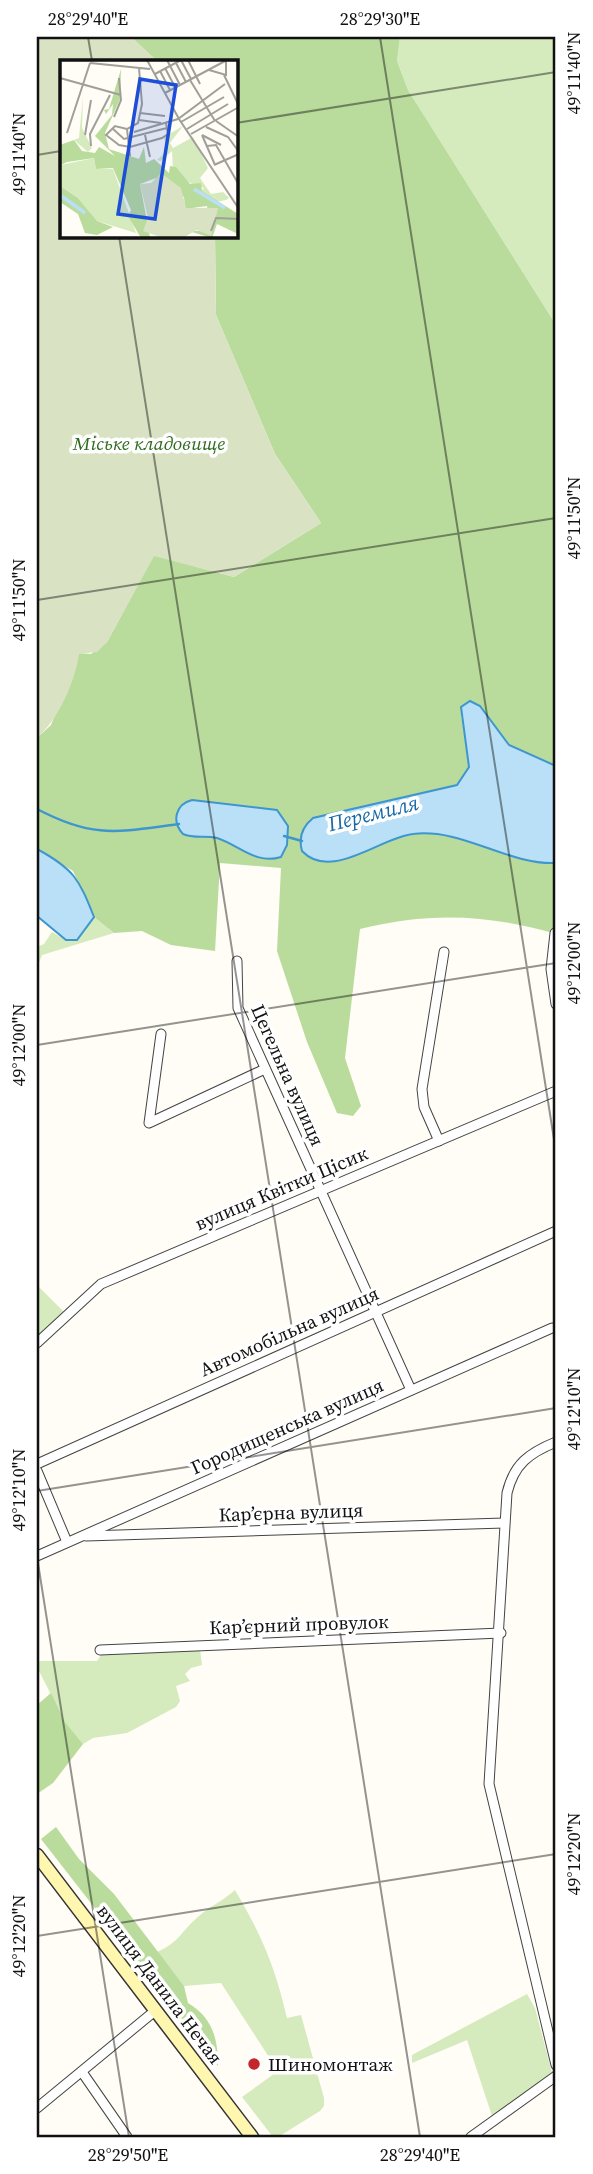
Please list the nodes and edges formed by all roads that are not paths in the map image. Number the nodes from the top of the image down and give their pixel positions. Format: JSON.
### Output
{"nodes":[{"id":1,"x":555,"y":933,"type":"edge"},
{"id":2,"x":444,"y":952,"type":"dead end"},
{"id":3,"x":237,"y":961,"type":"dead end"},
{"id":4,"x":556,"y":1004,"type":"edge"},
{"id":5,"x":160,"y":1034,"type":"dead end"},
{"id":6,"x":265,"y":1069,"type":"junction"},
{"id":7,"x":556,"y":1091,"type":"edge"},
{"id":8,"x":439,"y":1141,"type":"junction"},
{"id":9,"x":320,"y":1190,"type":"junction"},
{"id":10,"x":556,"y":1231,"type":"edge"},
{"id":11,"x":376,"y":1312,"type":"junction"},
{"id":12,"x":552,"y":1328,"type":"dead end"},
{"id":13,"x":37,"y":1343,"type":"edge"},
{"id":14,"x":411,"y":1390,"type":"junction"},
{"id":15,"x":556,"y":1442,"type":"edge"},
{"id":16,"x":37,"y":1464,"type":"edge"},
{"id":17,"x":37,"y":1471,"type":"edge"},
{"id":18,"x":505,"y":1523,"type":"junction"},
{"id":19,"x":79,"y":1536,"type":"junction"},
{"id":20,"x":67,"y":1542,"type":"junction"},
{"id":21,"x":37,"y":1556,"type":"edge"},
{"id":22,"x":501,"y":1633,"type":"junction"},
{"id":23,"x":100,"y":1650,"type":"dead end"},
{"id":24,"x":37,"y":1855,"type":"edge"},
{"id":25,"x":156,"y":2010,"type":"junction"},
{"id":26,"x":556,"y":2065,"type":"edge"},
{"id":27,"x":82,"y":2073,"type":"junction"},
{"id":28,"x":556,"y":2076,"type":"edge"},
{"id":29,"x":37,"y":2108,"type":"edge"},
{"id":30,"x":127,"y":2137,"type":"edge"},
{"id":31,"x":253,"y":2137,"type":"edge"},
{"id":32,"x":471,"y":2137,"type":"edge"}],
"edges":[{"from":1,"to":4,"type":"street"},
{"from":2,"to":8,"type":"street"},
{"from":3,"to":6,"type":"street","name":"Цегельна вулиця"},
{"from":5,"to":6,"type":"street"},
{"from":6,"to":9,"type":"street","name":"Цегельна вулиця"},
{"from":7,"to":8,"type":"street","name":"вулиця Квітки Цісик"},
{"from":8,"to":9,"type":"street","name":"вулиця Квітки Цісик"},
{"from":9,"to":11,"type":"street","name":"Цегельна вулиця"},
{"from":9,"to":13,"type":"street","name":"вулиця Квітки Цісик"},
{"from":10,"to":11,"type":"street","name":"Автомобільна вулиця"},
{"from":11,"to":14,"type":"street","name":"Цегельна вулиця"},
{"from":11,"to":16,"type":"street","name":"Автомобільна вулиця"},
{"from":12,"to":14,"type":"street","name":"Городищенська вулиця"},
{"from":14,"to":19,"type":"street","name":"Городищенська вулиця"},
{"from":15,"to":18,"type":"street"},
{"from":17,"to":20,"type":"street"},
{"from":18,"to":19,"type":"street","name":"Карʼєрна вулиця"},
{"from":18,"to":22,"type":"street"},
{"from":19,"to":20,"type":"street","name":"Городищенська вулиця"},
{"from":20,"to":21,"type":"street","name":"Городищенська вулиця"},
{"from":22,"to":23,"type":"street","name":"Карʼєрний провулок"},
{"from":22,"to":26,"type":"street"},
{"from":24,"to":25,"type":"main road","name":"вулиця Данила Нечая"},
{"from":25,"to":27,"type":"street"},
{"from":25,"to":31,"type":"main road","name":"вулиця Данила Нечая"},
{"from":27,"to":29,"type":"street"},
{"from":27,"to":30,"type":"street"},
{"from":28,"to":32,"type":"street"}]}
